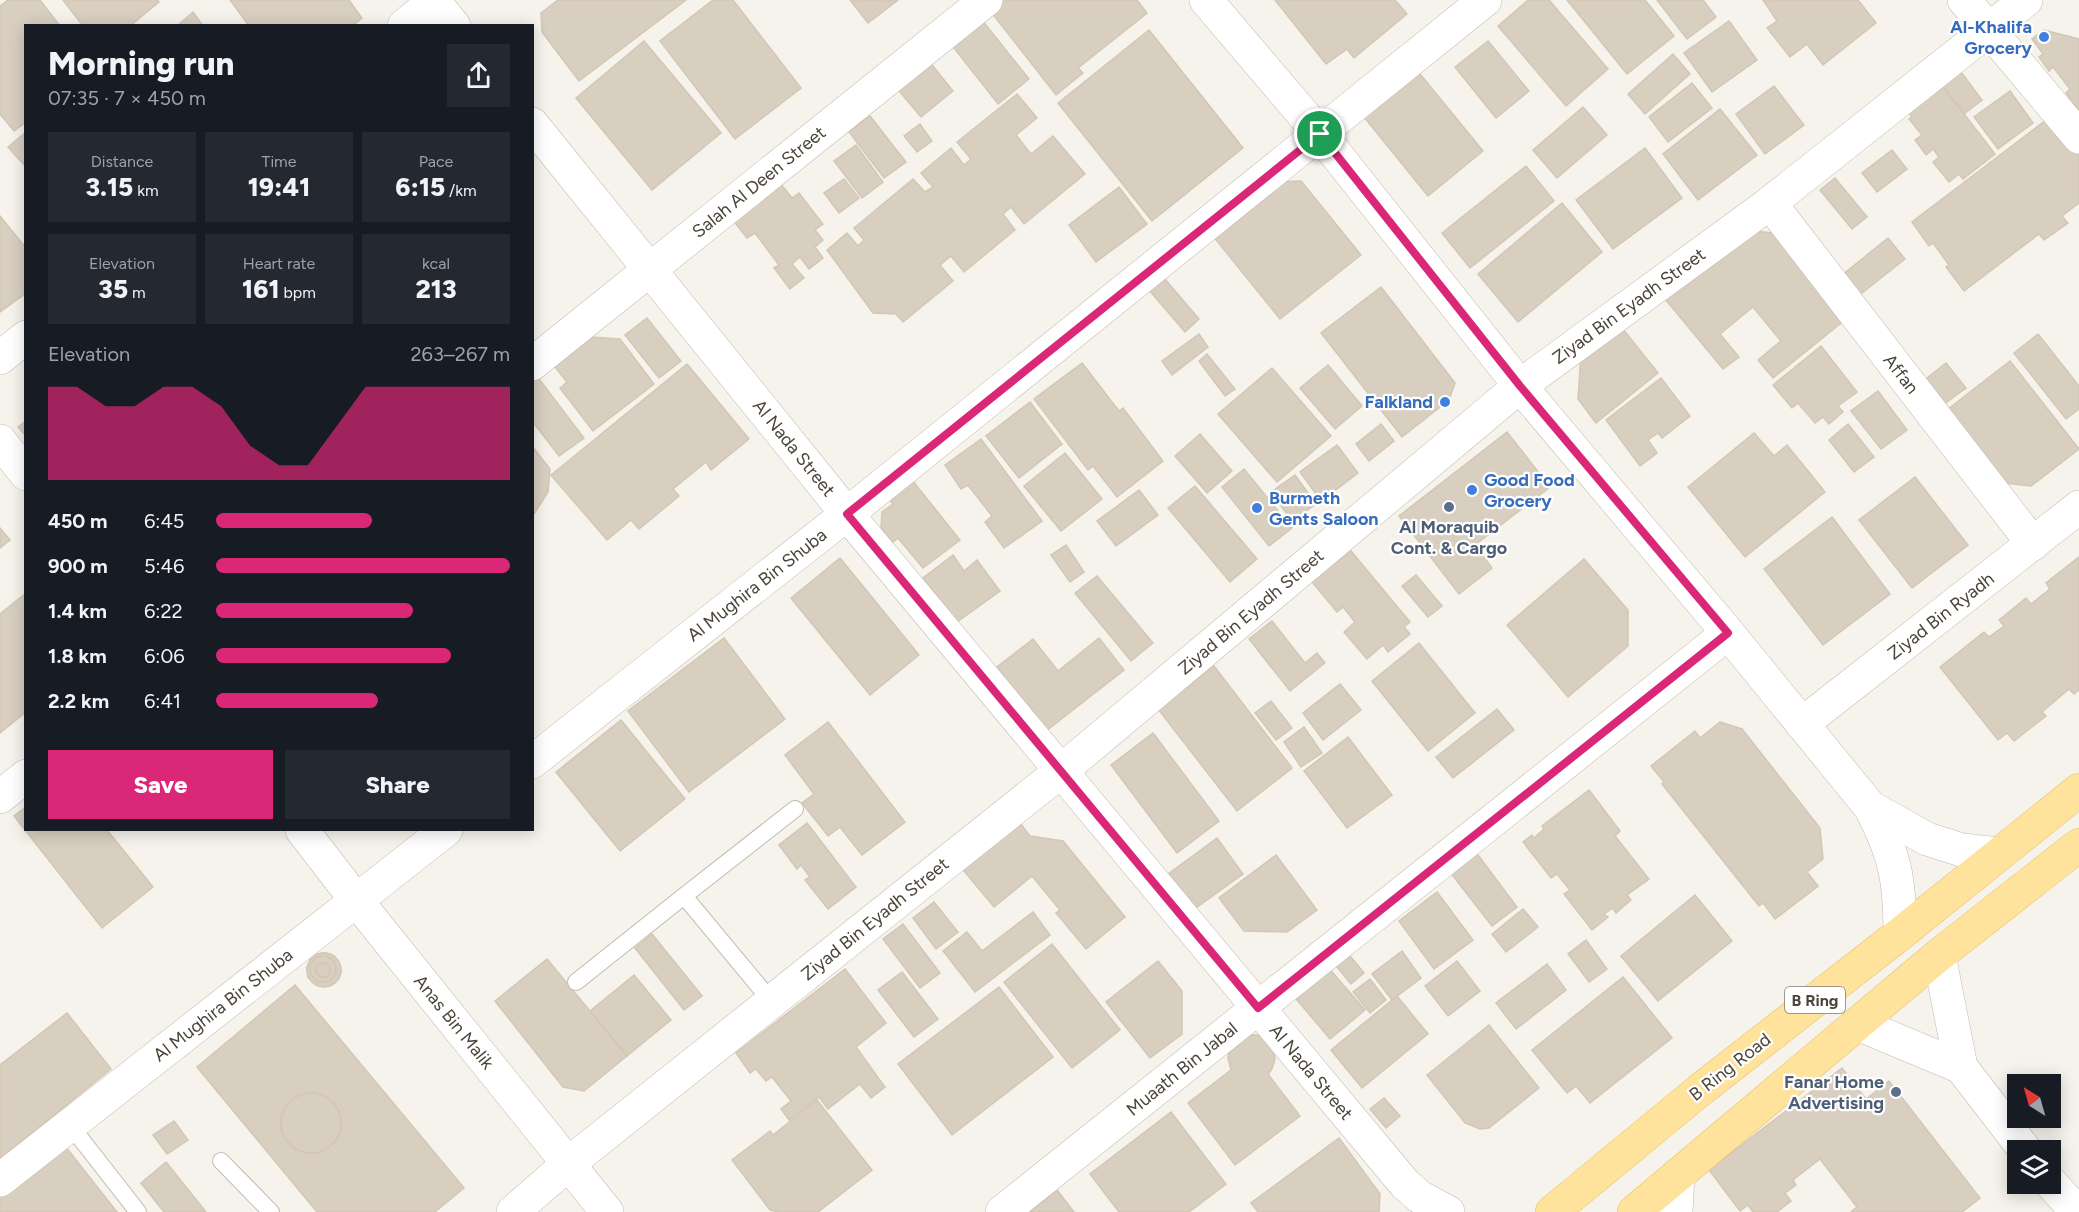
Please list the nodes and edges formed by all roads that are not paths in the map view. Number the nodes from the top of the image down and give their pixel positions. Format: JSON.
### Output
{"nodes":[{"id":1,"x":434,"y":0,"type":"edge"},
{"id":2,"x":986,"y":0,"type":"edge"},
{"id":3,"x":1206,"y":0,"type":"edge"},
{"id":4,"x":1485,"y":0,"type":"edge"},
{"id":5,"x":1964,"y":0,"type":"edge"},
{"id":6,"x":2026,"y":0,"type":"edge"},
{"id":7,"x":406,"y":24,"type":"edge"},
{"id":8,"x":452,"y":24,"type":"edge"},
{"id":9,"x":1989,"y":29,"type":"junction"},
{"id":10,"x":534,"y":127,"type":"edge"},
{"id":11,"x":1320,"y":134,"type":"junction"},
{"id":12,"x":2079,"y":137,"type":"edge"},
{"id":13,"x":1770,"y":203,"type":"junction"},
{"id":14,"x":649,"y":271,"type":"junction"},
{"id":15,"x":24,"y":339,"type":"edge"},
{"id":16,"x":0,"y":357,"type":"edge"},
{"id":17,"x":534,"y":362,"type":"edge"},
{"id":18,"x":1520,"y":386,"type":"junction"},
{"id":19,"x":0,"y":441,"type":"edge"},
{"id":20,"x":24,"y":471,"type":"edge"},
{"id":21,"x":2079,"y":507,"type":"edge"},
{"id":22,"x":847,"y":514,"type":"junction"},
{"id":23,"x":2033,"y":544,"type":"junction"},
{"id":24,"x":1728,"y":633,"type":"junction"},
{"id":25,"x":1802,"y":724,"type":"junction"},
{"id":26,"x":534,"y":760,"type":"edge"},
{"id":27,"x":1060,"y":771,"type":"junction"},
{"id":28,"x":24,"y":778,"type":"edge"},
{"id":29,"x":2079,"y":790,"type":"edge"},
{"id":30,"x":0,"y":797,"type":"edge"},
{"id":31,"x":1870,"y":807,"type":"junction"},
{"id":32,"x":795,"y":809,"type":"dead end"},
{"id":33,"x":303,"y":831,"type":"edge"},
{"id":34,"x":445,"y":831,"type":"edge"},
{"id":35,"x":2079,"y":845,"type":"edge"},
{"id":36,"x":1998,"y":854,"type":"junction"},
{"id":37,"x":684,"y":896,"type":"junction"},
{"id":38,"x":356,"y":900,"type":"junction"},
{"id":39,"x":1900,"y":934,"type":"junction"},
{"id":40,"x":1939,"y":955,"type":"junction"},
{"id":41,"x":576,"y":982,"type":"dead end"},
{"id":42,"x":772,"y":1002,"type":"junction"},
{"id":43,"x":1258,"y":1008,"type":"junction"},
{"id":44,"x":1858,"y":1024,"type":"junction"},
{"id":45,"x":1961,"y":1067,"type":"junction"},
{"id":46,"x":70,"y":1125,"type":"junction"},
{"id":47,"x":2017,"y":1140,"type":"edge"},
{"id":48,"x":221,"y":1161,"type":"dead end"},
{"id":49,"x":568,"y":1164,"type":"junction"},
{"id":50,"x":1678,"y":1175,"type":"junction"},
{"id":51,"x":0,"y":1180,"type":"edge"},
{"id":52,"x":2061,"y":1194,"type":"edge"},
{"id":53,"x":1410,"y":1198,"type":"edge"},
{"id":54,"x":138,"y":1212,"type":"edge"},
{"id":55,"x":272,"y":1212,"type":"edge"},
{"id":56,"x":513,"y":1212,"type":"edge"},
{"id":57,"x":607,"y":1212,"type":"edge"},
{"id":58,"x":1002,"y":1212,"type":"edge"},
{"id":59,"x":1448,"y":1212,"type":"edge"},
{"id":60,"x":1552,"y":1212,"type":"edge"},
{"id":61,"x":1634,"y":1212,"type":"edge"},
{"id":62,"x":1676,"y":1212,"type":"edge"},
{"id":63,"x":2077,"y":1212,"type":"edge"}],
"edges":[{"from":1,"to":7,"type":"street"},
{"from":1,"to":8,"type":"street"},
{"from":2,"to":14,"type":"street","name":"Salah Al Deen Street"},
{"from":3,"to":11,"type":"street"},
{"from":4,"to":11,"type":"street","name":"Al Mughira Bin Shuba"},
{"from":5,"to":9,"type":"street"},
{"from":6,"to":9,"type":"street","name":"Ziyad Bin Eyadh Street"},
{"from":9,"to":12,"type":"street"},
{"from":9,"to":13,"type":"street","name":"Ziyad Bin Eyadh Street"},
{"from":10,"to":14,"type":"street","name":"Al Nada Street"},
{"from":11,"to":18,"type":"street"},
{"from":11,"to":22,"type":"street","name":"Al Mughira Bin Shuba"},
{"from":13,"to":18,"type":"street","name":"Ziyad Bin Eyadh Street"},
{"from":13,"to":23,"type":"street","name":"Affan"},
{"from":14,"to":17,"type":"street","name":"Salah Al Deen Street"},
{"from":14,"to":22,"type":"street","name":"Al Nada Street"},
{"from":15,"to":16,"type":"street"},
{"from":18,"to":24,"type":"street"},
{"from":18,"to":27,"type":"street","name":"Ziyad Bin Eyadh Street"},
{"from":19,"to":20,"type":"street"},
{"from":21,"to":23,"type":"street","name":"Ziyad Bin Ryadh"},
{"from":22,"to":26,"type":"street","name":"Al Mughira Bin Shuba"},
{"from":22,"to":27,"type":"street","name":"Al Nada Street"},
{"from":23,"to":25,"type":"street","name":"Ziyad Bin Ryadh"},
{"from":24,"to":25,"type":"street"},
{"from":24,"to":43,"type":"street","name":"Muaath Bin Jabal"},
{"from":25,"to":31,"type":"street"},
{"from":27,"to":42,"type":"street","name":"Ziyad Bin Eyadh Street"},
{"from":27,"to":43,"type":"street","name":"Al Nada Street"},
{"from":28,"to":30,"type":"street"},
{"from":29,"to":36,"type":"main road","name":"B Ring Road","number":"B Ring"},
{"from":31,"to":36,"type":"street"},
{"from":31,"to":39,"type":"street"},
{"from":32,"to":37,"type":"lane"},
{"from":33,"to":38,"type":"street","name":"Anas Bin Malik"},
{"from":34,"to":38,"type":"street","name":"Al Mughira Bin Shuba"},
{"from":35,"to":40,"type":"main road","number":"B Ring"},
{"from":36,"to":39,"type":"main road","name":"B Ring Road","number":"B Ring"},
{"from":37,"to":41,"type":"lane"},
{"from":37,"to":42,"type":"lane"},
{"from":38,"to":46,"type":"street","name":"Al Mughira Bin Shuba"},
{"from":38,"to":49,"type":"street","name":"Anas Bin Malik"},
{"from":39,"to":60,"type":"main road","name":"B Ring Road","number":"B Ring"},
{"from":40,"to":44,"type":"main road","number":"B Ring"},
{"from":40,"to":45,"type":"street"},
{"from":42,"to":49,"type":"street","name":"Ziyad Bin Eyadh Street"},
{"from":43,"to":53,"type":"street","name":"Al Nada Street"},
{"from":43,"to":58,"type":"street","name":"Muaath Bin Jabal"},
{"from":44,"to":45,"type":"street"},
{"from":44,"to":50,"type":"main road","number":"B Ring"},
{"from":45,"to":47,"type":"street"},
{"from":46,"to":51,"type":"street","name":"Al Mughira Bin Shuba"},
{"from":46,"to":54,"type":"lane"},
{"from":48,"to":55,"type":"lane"},
{"from":49,"to":56,"type":"street","name":"Ziyad Bin Eyadh Street"},
{"from":49,"to":57,"type":"street","name":"Anas Bin Malik"},
{"from":50,"to":61,"type":"main road","number":"B Ring"},
{"from":50,"to":62,"type":"street"},
{"from":52,"to":63,"type":"street"},
{"from":53,"to":59,"type":"street","name":"Al Nada Street"}]}
